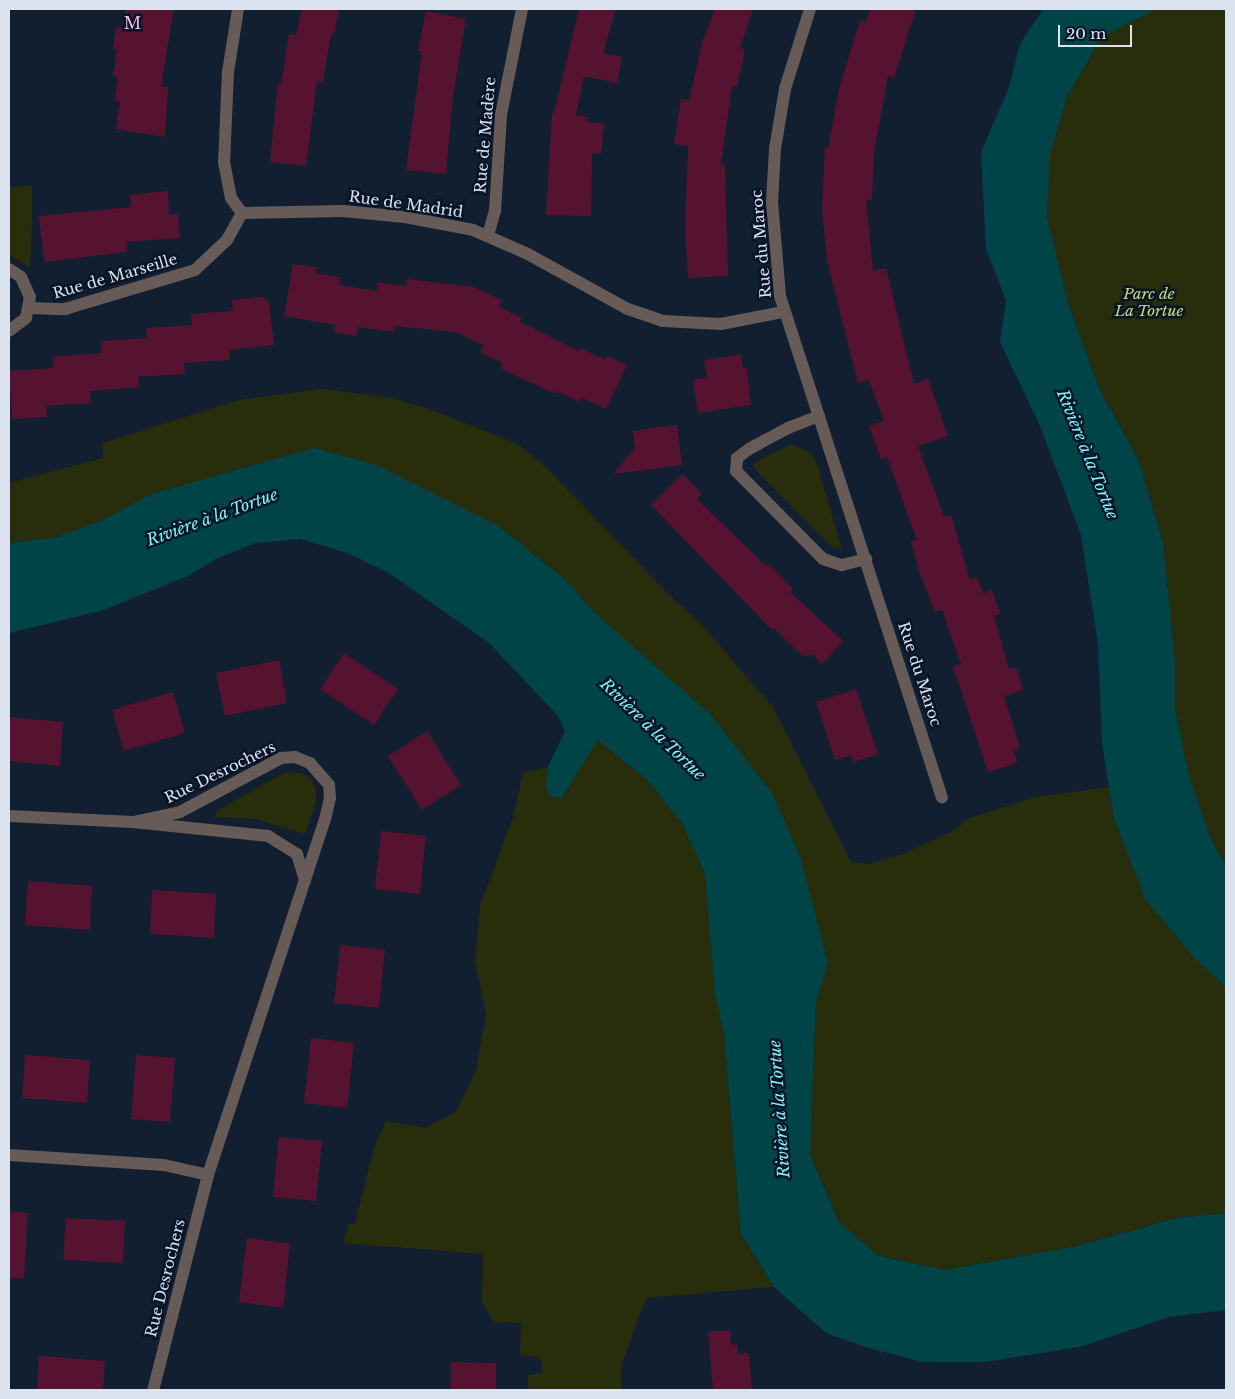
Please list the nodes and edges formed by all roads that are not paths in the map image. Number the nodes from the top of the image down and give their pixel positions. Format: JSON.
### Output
{"nodes":[{"id":1,"x":238,"y":9,"type":"edge"},
{"id":2,"x":522,"y":9,"type":"edge"},
{"id":3,"x":810,"y":9,"type":"edge"},
{"id":4,"x":242,"y":213,"type":"junction"},
{"id":5,"x":488,"y":235,"type":"junction"},
{"id":6,"x":9,"y":269,"type":"edge"},
{"id":7,"x":30,"y":308,"type":"junction"},
{"id":8,"x":783,"y":312,"type":"junction"},
{"id":9,"x":9,"y":331,"type":"edge"},
{"id":10,"x":819,"y":416,"type":"junction"},
{"id":11,"x":866,"y":559,"type":"junction"},
{"id":12,"x":942,"y":798,"type":"dead end"},
{"id":13,"x":9,"y":816,"type":"edge"},
{"id":14,"x":133,"y":822,"type":"junction"},
{"id":15,"x":305,"y":882,"type":"junction"},
{"id":16,"x":9,"y":1155,"type":"edge"},
{"id":17,"x":208,"y":1175,"type":"junction"},
{"id":18,"x":153,"y":1390,"type":"edge"}],
"edges":[{"from":1,"to":4,"type":"street"},
{"from":2,"to":5,"type":"street","name":"Rue de Madère"},
{"from":3,"to":8,"type":"street","name":"Rue du Maroc"},
{"from":4,"to":5,"type":"street","name":"Rue de Madrid"},
{"from":4,"to":7,"type":"street","name":"Rue de Marseille"},
{"from":5,"to":8,"type":"street","name":"Rue de Madrid"},
{"from":6,"to":7,"type":"street"},
{"from":7,"to":9,"type":"street"},
{"from":8,"to":10,"type":"street","name":"Rue du Maroc"},
{"from":10,"to":11,"type":"street","name":"Rue du Maroc"},
{"from":10,"to":11,"type":"street"},
{"from":11,"to":12,"type":"street","name":"Rue du Maroc"},
{"from":13,"to":14,"type":"street","name":"Rue Desrochers"},
{"from":14,"to":15,"type":"street","name":"Rue Desrochers"},
{"from":14,"to":15,"type":"street","name":"Rue Desrochers"},
{"from":15,"to":17,"type":"street","name":"Rue Desrochers"},
{"from":16,"to":17,"type":"street"},
{"from":17,"to":18,"type":"street","name":"Rue Desrochers"}]}
